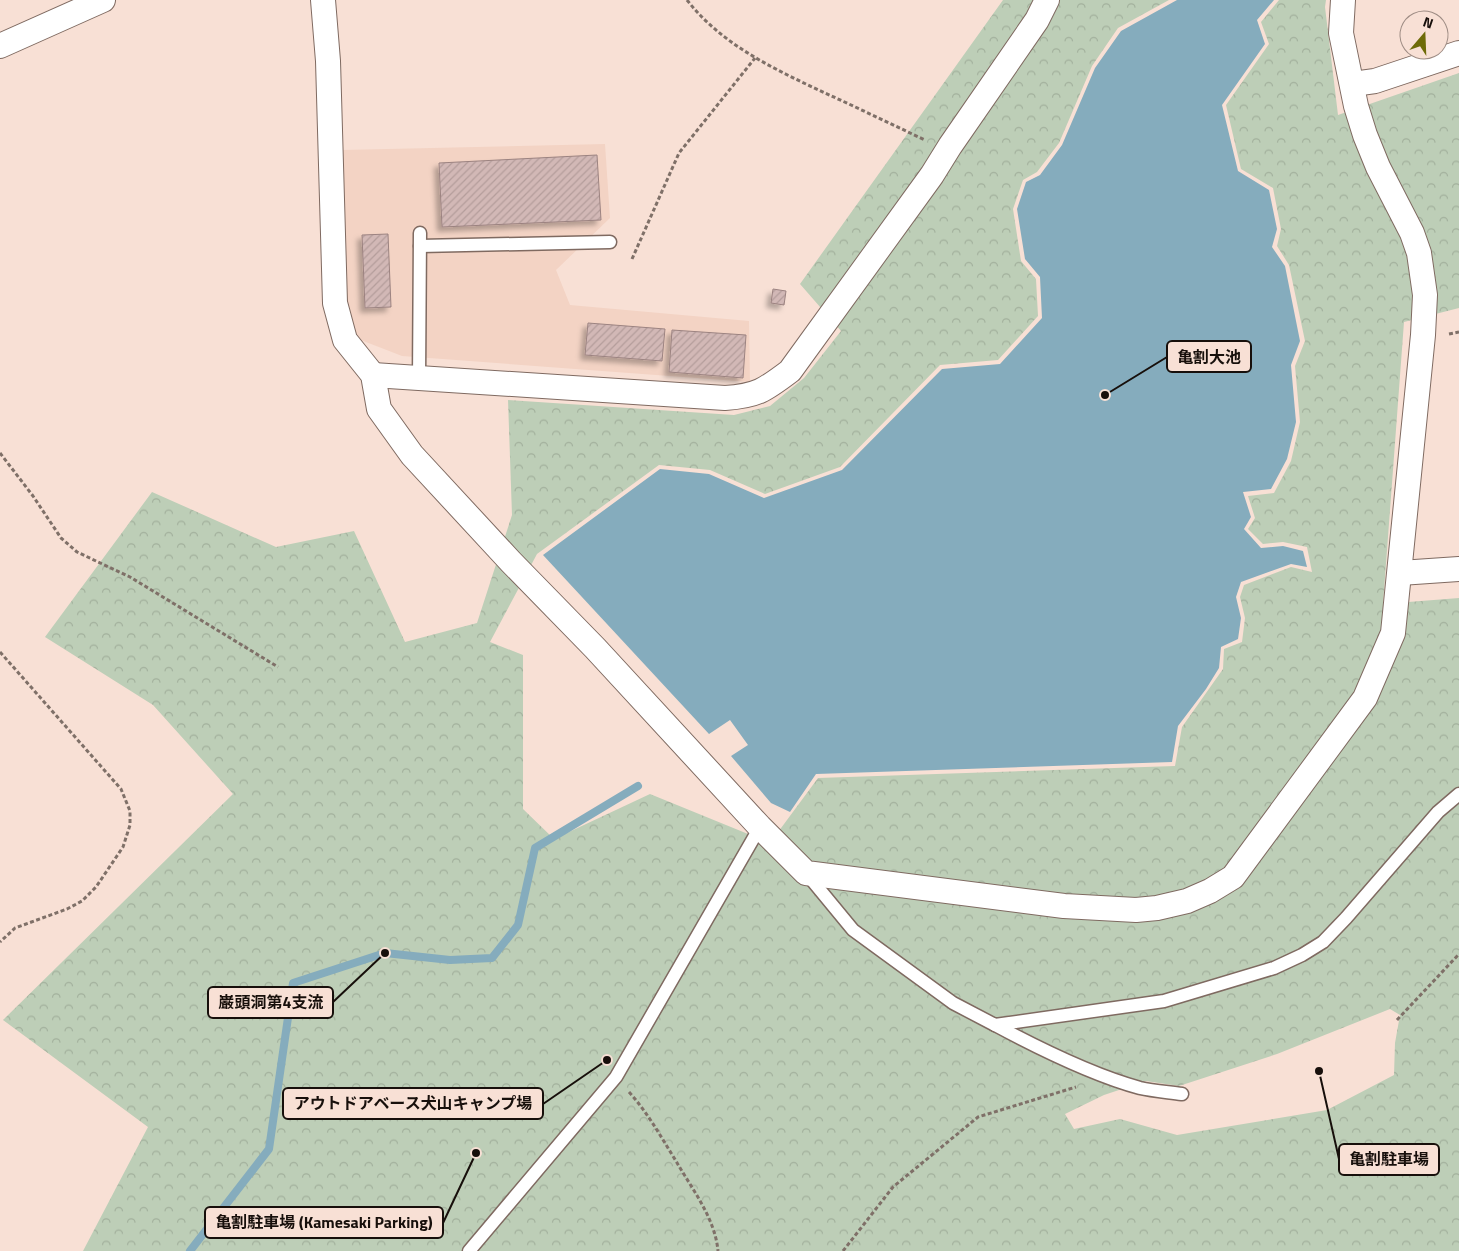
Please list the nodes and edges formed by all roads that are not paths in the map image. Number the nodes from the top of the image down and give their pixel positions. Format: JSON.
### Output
{"nodes":[{"id":1,"x":103,"y":0,"type":"edge"},
{"id":2,"x":323,"y":0,"type":"edge"},
{"id":3,"x":1047,"y":0,"type":"edge"},
{"id":4,"x":1343,"y":0,"type":"edge"},
{"id":5,"x":0,"y":46,"type":"edge"},
{"id":6,"x":1459,"y":54,"type":"edge"},
{"id":7,"x":1353,"y":84,"type":"junction"},
{"id":8,"x":610,"y":242,"type":"dead end"},
{"id":9,"x":373,"y":375,"type":"junction"},
{"id":10,"x":419,"y":379,"type":"junction"},
{"id":11,"x":1459,"y":569,"type":"edge"},
{"id":12,"x":1400,"y":573,"type":"junction"},
{"id":13,"x":1459,"y":794,"type":"edge"},
{"id":14,"x":760,"y":827,"type":"junction"},
{"id":15,"x":806,"y":873,"type":"junction"},
{"id":16,"x":995,"y":1025,"type":"junction"},
{"id":17,"x":1182,"y":1094,"type":"dead end"},
{"id":18,"x":469,"y":1251,"type":"edge"}],
"edges":[{"from":1,"to":5,"type":"street"},
{"from":2,"to":9,"type":"street"},
{"from":3,"to":10,"type":"street"},
{"from":4,"to":7,"type":"street"},
{"from":6,"to":7,"type":"street"},
{"from":7,"to":12,"type":"street"},
{"from":8,"to":10,"type":"lane"},
{"from":9,"to":10,"type":"street"},
{"from":9,"to":14,"type":"street"},
{"from":11,"to":12,"type":"street"},
{"from":12,"to":15,"type":"street"},
{"from":13,"to":16,"type":"lane"},
{"from":14,"to":15,"type":"street"},
{"from":14,"to":18,"type":"lane"},
{"from":15,"to":16,"type":"lane"},
{"from":16,"to":17,"type":"lane"}]}
